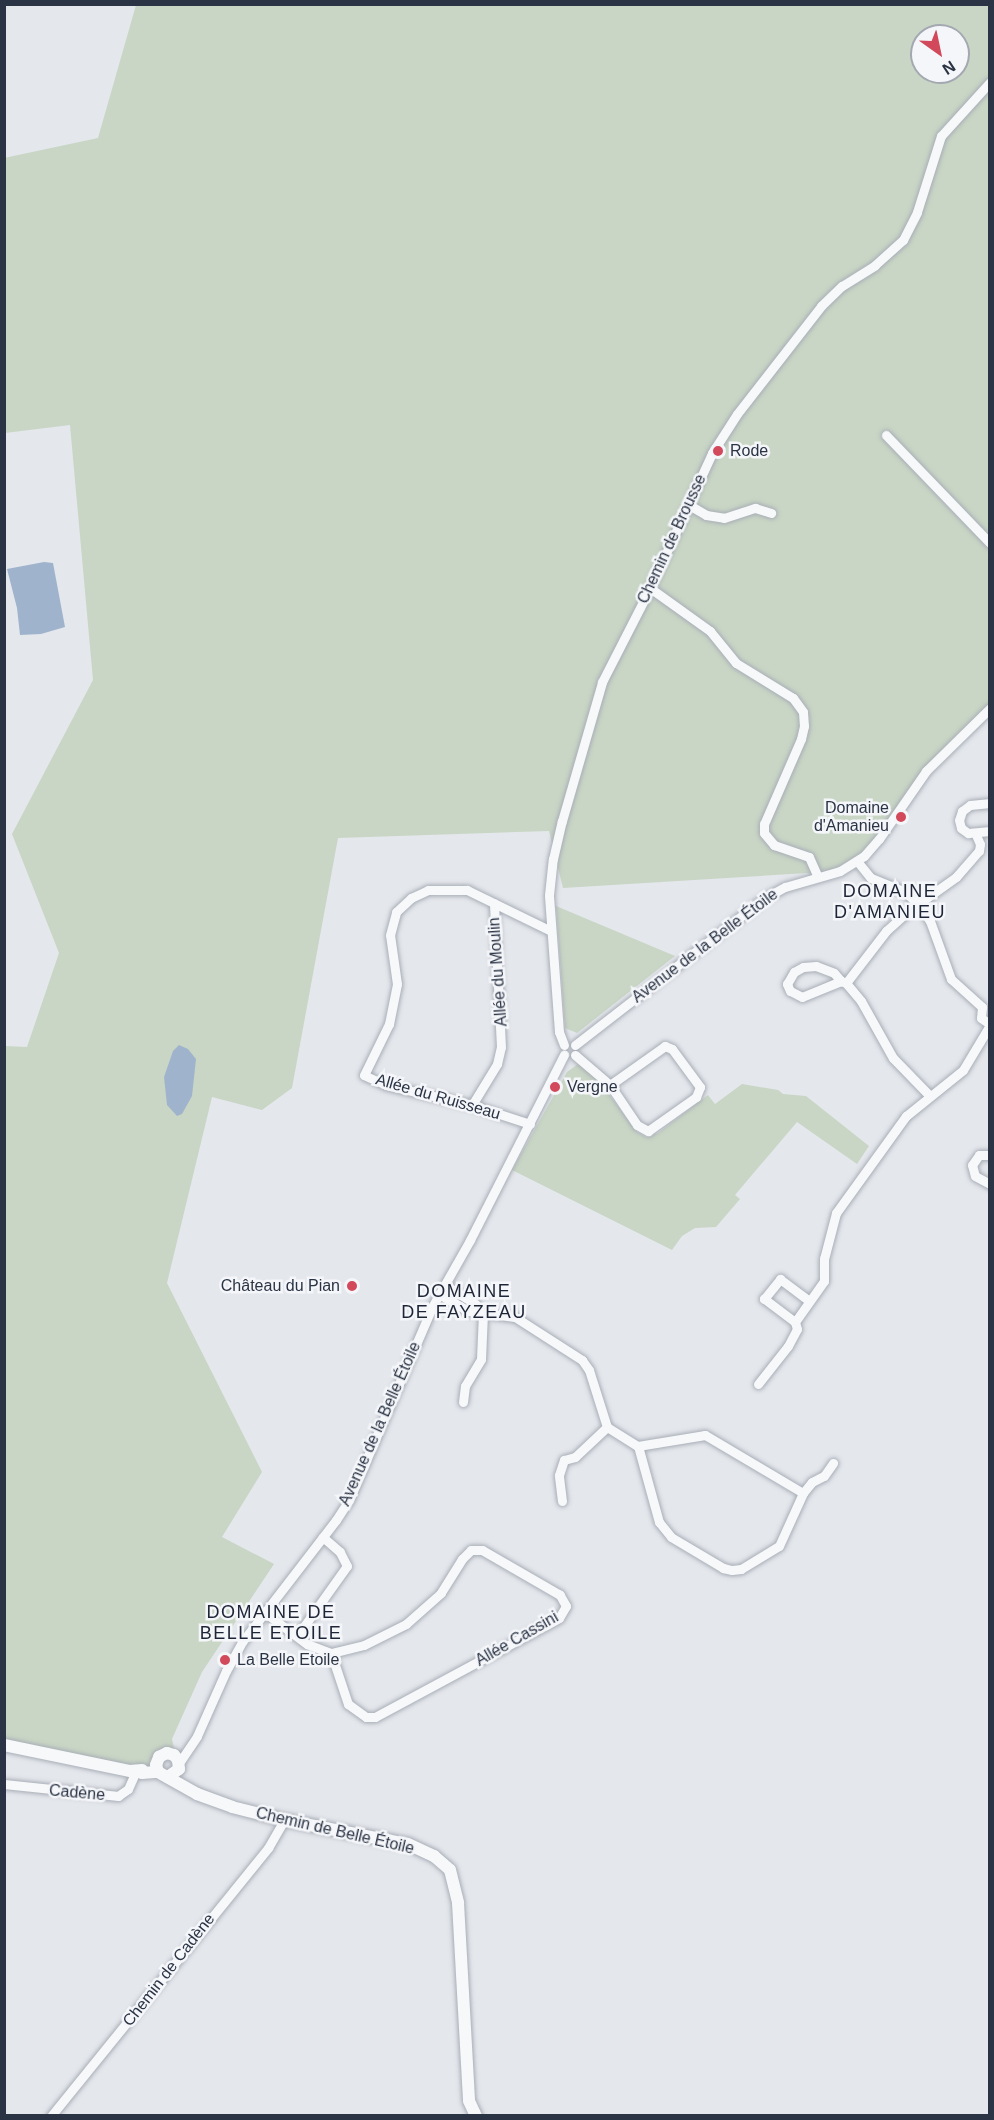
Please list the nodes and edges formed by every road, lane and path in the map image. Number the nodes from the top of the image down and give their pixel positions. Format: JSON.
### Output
{"nodes":[{"id":1,"x":990,"y":82,"type":"edge"},
{"id":2,"x":888,"y":442,"type":"dead end"},
{"id":3,"x":689,"y":505,"type":"junction"},
{"id":4,"x":771,"y":513,"type":"dead end"},
{"id":5,"x":990,"y":543,"type":"edge"},
{"id":6,"x":650,"y":588,"type":"junction"},
{"id":7,"x":990,"y":708,"type":"edge"},
{"id":8,"x":990,"y":803,"type":"edge"},
{"id":9,"x":990,"y":831,"type":"edge"},
{"id":10,"x":975,"y":833,"type":"junction"},
{"id":11,"x":857,"y":861,"type":"junction"},
{"id":12,"x":818,"y":877,"type":"junction"},
{"id":13,"x":494,"y":903,"type":"junction"},
{"id":14,"x":918,"y":904,"type":"junction"},
{"id":15,"x":551,"y":931,"type":"junction"},
{"id":16,"x":844,"y":982,"type":"junction"},
{"id":17,"x":986,"y":1005,"type":"edge"},
{"id":18,"x":990,"y":1025,"type":"edge"},
{"id":19,"x":571,"y":1052,"type":"junction"},
{"id":20,"x":609,"y":1085,"type":"junction"},
{"id":21,"x":930,"y":1096,"type":"junction"},
{"id":22,"x":472,"y":1105,"type":"junction"},
{"id":23,"x":530,"y":1124,"type":"junction"},
{"id":24,"x":990,"y":1155,"type":"edge"},
{"id":25,"x":990,"y":1184,"type":"edge"},
{"id":26,"x":442,"y":1289,"type":"junction"},
{"id":27,"x":809,"y":1301,"type":"junction"},
{"id":28,"x":483,"y":1314,"type":"junction"},
{"id":29,"x":795,"y":1322,"type":"junction"},
{"id":30,"x":758,"y":1384,"type":"dead end"},
{"id":31,"x":463,"y":1402,"type":"dead end"},
{"id":32,"x":607,"y":1427,"type":"junction"},
{"id":33,"x":638,"y":1446,"type":"junction"},
{"id":34,"x":833,"y":1463,"type":"dead end"},
{"id":35,"x":803,"y":1493,"type":"junction"},
{"id":36,"x":562,"y":1502,"type":"dead end"},
{"id":37,"x":323,"y":1537,"type":"junction"},
{"id":38,"x":264,"y":1612,"type":"junction"},
{"id":39,"x":297,"y":1636,"type":"junction"},
{"id":40,"x":331,"y":1653,"type":"junction"},
{"id":41,"x":4,"y":1745,"type":"edge"},
{"id":42,"x":176,"y":1762,"type":"junction"},
{"id":43,"x":136,"y":1771,"type":"junction"},
{"id":44,"x":160,"y":1771,"type":"junction"},
{"id":45,"x":4,"y":1784,"type":"edge"},
{"id":46,"x":187,"y":1786,"type":"junction"},
{"id":47,"x":284,"y":1820,"type":"junction"},
{"id":48,"x":51,"y":2115,"type":"edge"},
{"id":49,"x":476,"y":2115,"type":"edge"}],
"edges":[{"from":1,"to":3,"type":"street","name":"Chemin de Brousse"},
{"from":2,"to":5,"type":"street"},
{"from":3,"to":4,"type":"street"},
{"from":3,"to":6,"type":"street","name":"Chemin de Brousse"},
{"from":6,"to":12,"type":"street"},
{"from":6,"to":15,"type":"street","name":"Chemin de Brousse"},
{"from":7,"to":11,"type":"street","name":"Avenue de la Belle Étoile"},
{"from":8,"to":10,"type":"street"},
{"from":9,"to":10,"type":"street"},
{"from":10,"to":14,"type":"street"},
{"from":11,"to":12,"type":"street","name":"Avenue de la Belle Étoile"},
{"from":11,"to":14,"type":"street"},
{"from":12,"to":19,"type":"street","name":"Avenue de la Belle Étoile"},
{"from":13,"to":15,"type":"street","name":"Allée du Ruisseau"},
{"from":13,"to":22,"type":"street","name":"Allée du Moulin"},
{"from":13,"to":22,"type":"street","name":"Allée du Ruisseau"},
{"from":14,"to":16,"type":"street"},
{"from":14,"to":17,"type":"street"},
{"from":15,"to":19,"type":"street","name":"Chemin de Brousse"},
{"from":16,"to":16,"type":"street"},
{"from":16,"to":21,"type":"street"},
{"from":17,"to":18,"type":"street"},
{"from":18,"to":21,"type":"street"},
{"from":19,"to":20,"type":"street"},
{"from":19,"to":23,"type":"street","name":"Avenue de la Belle Étoile"},
{"from":20,"to":20,"type":"street"},
{"from":21,"to":27,"type":"street"},
{"from":22,"to":23,"type":"street","name":"Allée du Ruisseau"},
{"from":23,"to":26,"type":"street","name":"Avenue de la Belle Étoile"},
{"from":24,"to":25,"type":"street"},
{"from":26,"to":28,"type":"street"},
{"from":26,"to":37,"type":"street","name":"Avenue de la Belle Étoile"},
{"from":27,"to":29,"type":"street"},
{"from":27,"to":29,"type":"street"},
{"from":28,"to":31,"type":"street"},
{"from":28,"to":32,"type":"street"},
{"from":29,"to":30,"type":"street"},
{"from":32,"to":33,"type":"street"},
{"from":32,"to":36,"type":"street"},
{"from":33,"to":35,"type":"street"},
{"from":33,"to":35,"type":"street"},
{"from":34,"to":35,"type":"street"},
{"from":37,"to":38,"type":"street","name":"Avenue de la Belle Étoile"},
{"from":37,"to":39,"type":"street"},
{"from":38,"to":39,"type":"street"},
{"from":38,"to":42,"type":"street","name":"Avenue de la Belle Étoile"},
{"from":39,"to":40,"type":"street"},
{"from":40,"to":40,"type":"street","name":"Allée Cassini"},
{"from":41,"to":43,"type":"street"},
{"from":42,"to":44,"type":"street"},
{"from":42,"to":44,"type":"street"},
{"from":42,"to":46,"type":"street"},
{"from":43,"to":44,"type":"street"},
{"from":43,"to":45,"type":"street","name":"Cadène"},
{"from":44,"to":46,"type":"street","name":"Chemin de Belle Étoile"},
{"from":46,"to":47,"type":"street","name":"Chemin de Belle Étoile"},
{"from":47,"to":48,"type":"street","name":"Chemin de Cadène"},
{"from":47,"to":49,"type":"street","name":"Chemin de Belle Étoile"}]}
